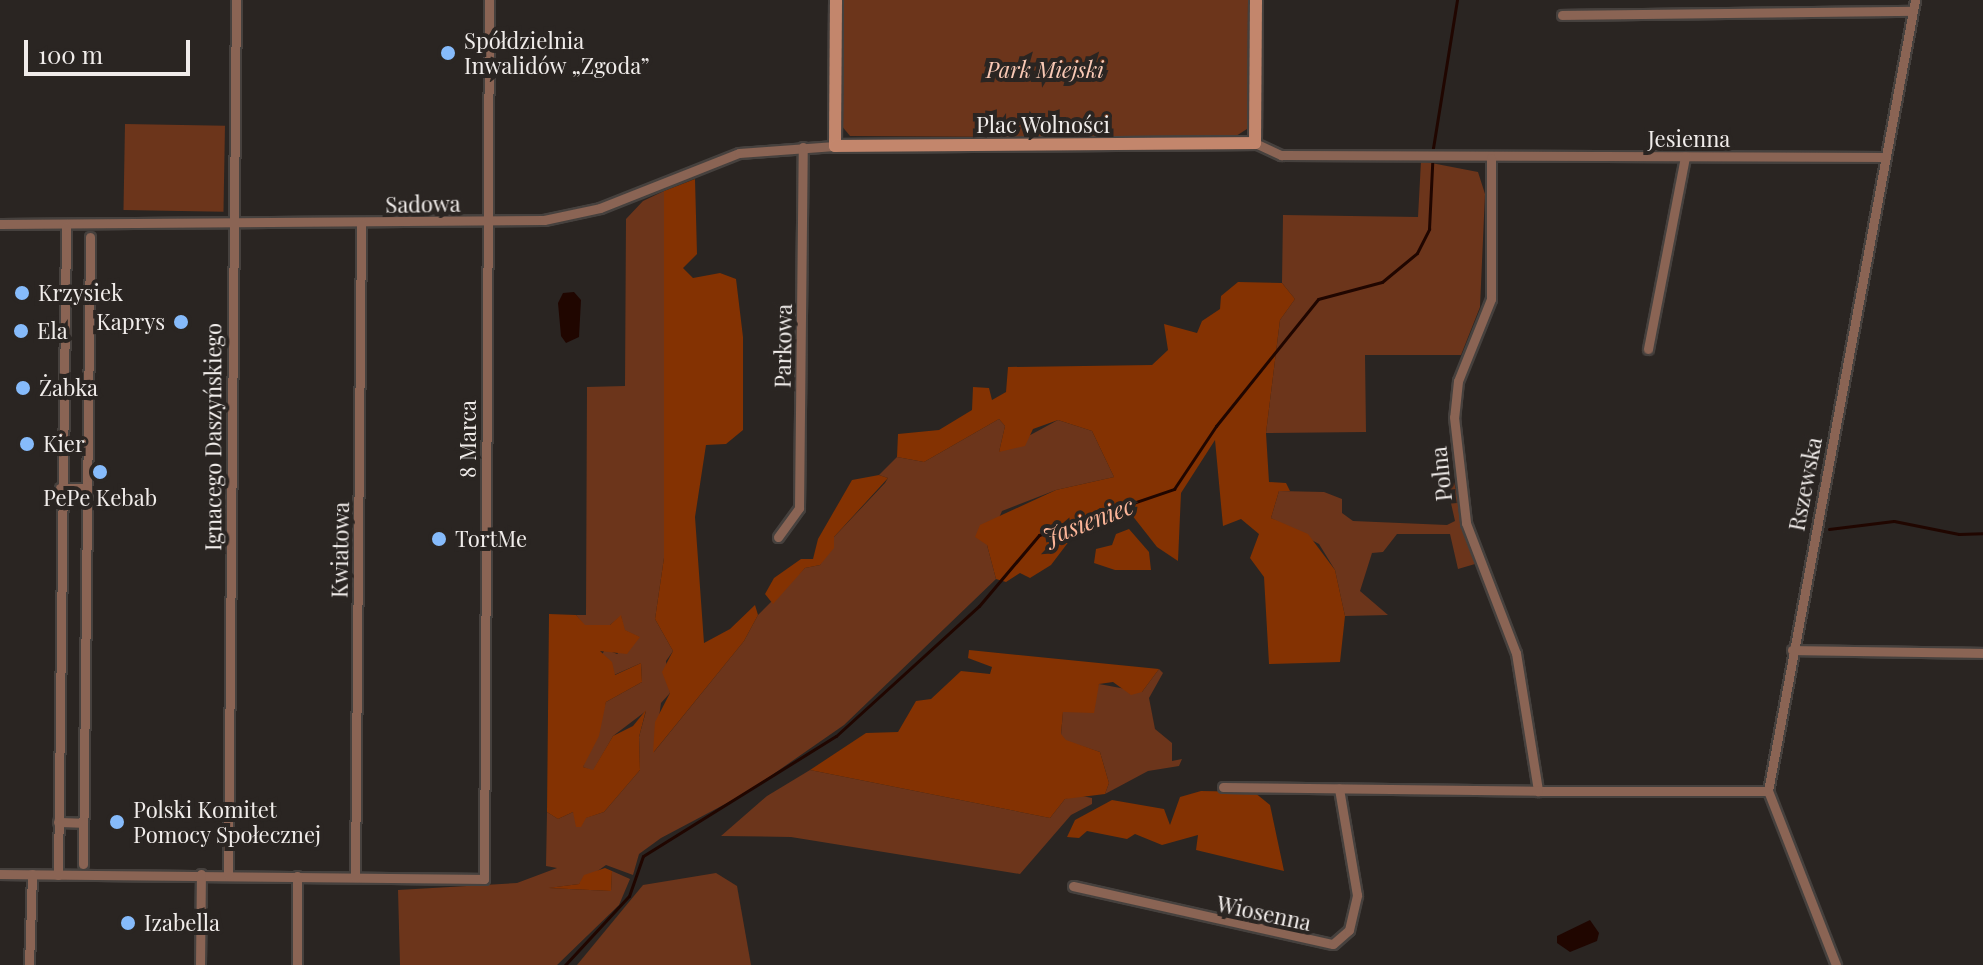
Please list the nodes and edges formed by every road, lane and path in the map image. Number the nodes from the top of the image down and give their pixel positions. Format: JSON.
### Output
{"nodes":[{"id":1,"x":236,"y":0,"type":"edge"},
{"id":2,"x":489,"y":0,"type":"edge"},
{"id":3,"x":836,"y":0,"type":"edge"},
{"id":4,"x":1256,"y":0,"type":"edge"},
{"id":5,"x":1915,"y":0,"type":"edge"},
{"id":6,"x":1913,"y":11,"type":"junction"},
{"id":7,"x":1562,"y":15,"type":"dead end"},
{"id":8,"x":1255,"y":143,"type":"junction"},
{"id":9,"x":835,"y":146,"type":"junction"},
{"id":10,"x":803,"y":147,"type":"junction"},
{"id":11,"x":1685,"y":157,"type":"junction"},
{"id":12,"x":1886,"y":157,"type":"junction"},
{"id":13,"x":1491,"y":158,"type":"junction"},
{"id":14,"x":487,"y":222,"type":"junction"},
{"id":15,"x":361,"y":223,"type":"junction"},
{"id":16,"x":0,"y":224,"type":"edge"},
{"id":17,"x":233,"y":225,"type":"junction"},
{"id":18,"x":66,"y":226,"type":"junction"},
{"id":19,"x":90,"y":237,"type":"dead end"},
{"id":20,"x":1648,"y":349,"type":"dead end"},
{"id":21,"x":60,"y":488,"type":"junction"},
{"id":22,"x":86,"y":488,"type":"junction"},
{"id":23,"x":778,"y":537,"type":"dead end"},
{"id":24,"x":1792,"y":650,"type":"junction"},
{"id":25,"x":1983,"y":653,"type":"edge"},
{"id":26,"x":1223,"y":787,"type":"dead end"},
{"id":27,"x":1339,"y":789,"type":"junction"},
{"id":28,"x":1538,"y":791,"type":"junction"},
{"id":29,"x":1768,"y":791,"type":"junction"},
{"id":30,"x":58,"y":822,"type":"junction"},
{"id":31,"x":83,"y":823,"type":"junction"},
{"id":32,"x":83,"y":864,"type":"dead end"},
{"id":33,"x":0,"y":874,"type":"edge"},
{"id":34,"x":32,"y":874,"type":"junction"},
{"id":35,"x":201,"y":874,"type":"junction"},
{"id":36,"x":58,"y":875,"type":"junction"},
{"id":37,"x":228,"y":875,"type":"junction"},
{"id":38,"x":297,"y":876,"type":"junction"},
{"id":39,"x":355,"y":877,"type":"junction"},
{"id":40,"x":1073,"y":886,"type":"dead end"},
{"id":41,"x":29,"y":965,"type":"edge"},
{"id":42,"x":200,"y":965,"type":"edge"},
{"id":43,"x":297,"y":965,"type":"edge"},
{"id":44,"x":1836,"y":965,"type":"edge"}],
"edges":[{"from":1,"to":17,"type":"street","name":"Ignacego Daszyńskiego"},
{"from":2,"to":14,"type":"street","name":"8 Marca"},
{"from":3,"to":9,"type":"street"},
{"from":4,"to":8,"type":"street"},
{"from":5,"to":6,"type":"street","name":"Rszewska"},
{"from":6,"to":7,"type":"street"},
{"from":6,"to":12,"type":"street","name":"Rszewska"},
{"from":8,"to":9,"type":"street","name":"Plac Wolności"},
{"from":8,"to":13,"type":"street"},
{"from":9,"to":10,"type":"street","name":"Sadowa"},
{"from":10,"to":14,"type":"street","name":"Sadowa"},
{"from":10,"to":23,"type":"street","name":"Parkowa"},
{"from":11,"to":12,"type":"street","name":"Jesienna"},
{"from":11,"to":13,"type":"street","name":"Jesienna"},
{"from":11,"to":20,"type":"street"},
{"from":12,"to":24,"type":"street","name":"Rszewska"},
{"from":13,"to":28,"type":"street","name":"Polna"},
{"from":14,"to":15,"type":"street","name":"Sadowa"},
{"from":14,"to":39,"type":"street","name":"8 Marca"},
{"from":15,"to":17,"type":"street","name":"Sadowa"},
{"from":15,"to":39,"type":"street","name":"Kwiatowa"},
{"from":16,"to":18,"type":"street","name":"Sadowa"},
{"from":17,"to":18,"type":"street","name":"Sadowa"},
{"from":17,"to":37,"type":"street","name":"Ignacego Daszyńskiego"},
{"from":18,"to":21,"type":"street"},
{"from":19,"to":22,"type":"street"},
{"from":21,"to":22,"type":"street"},
{"from":21,"to":30,"type":"street"},
{"from":22,"to":31,"type":"street"},
{"from":24,"to":25,"type":"street"},
{"from":24,"to":29,"type":"street","name":"Rszewska"},
{"from":26,"to":27,"type":"street"},
{"from":27,"to":28,"type":"street"},
{"from":27,"to":40,"type":"street","name":"Wiosenna"},
{"from":28,"to":29,"type":"street"},
{"from":29,"to":44,"type":"street"},
{"from":30,"to":31,"type":"street"},
{"from":30,"to":36,"type":"street"},
{"from":31,"to":32,"type":"street"},
{"from":33,"to":34,"type":"street"},
{"from":34,"to":36,"type":"street"},
{"from":34,"to":41,"type":"street"},
{"from":35,"to":36,"type":"street"},
{"from":35,"to":37,"type":"street"},
{"from":35,"to":42,"type":"street"},
{"from":37,"to":38,"type":"street"},
{"from":38,"to":39,"type":"street"},
{"from":38,"to":43,"type":"street"}]}
